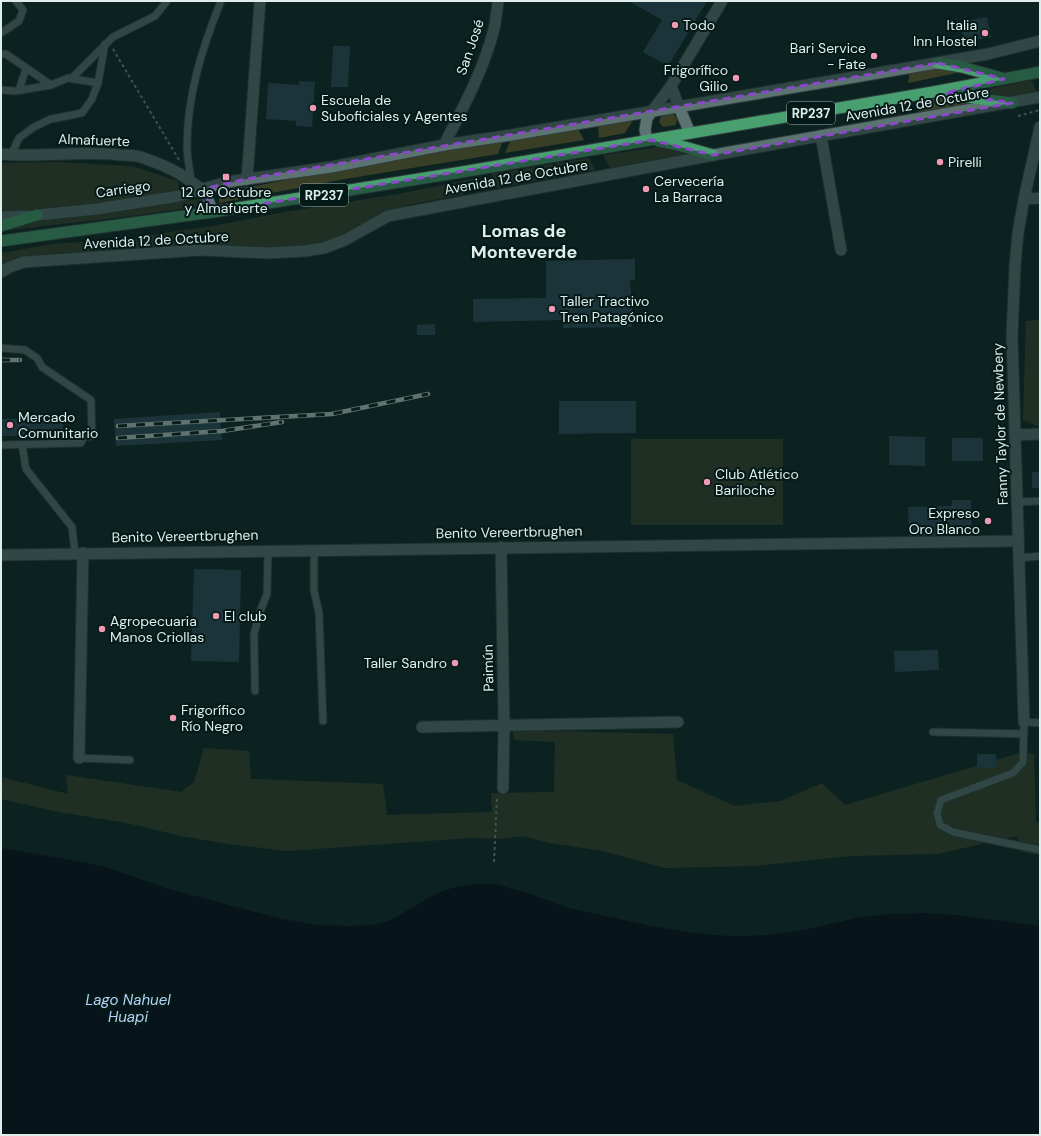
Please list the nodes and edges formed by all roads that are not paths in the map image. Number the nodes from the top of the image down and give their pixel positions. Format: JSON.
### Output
{"nodes":[{"id":1,"x":16,"y":1,"type":"edge"},
{"id":2,"x":167,"y":1,"type":"edge"},
{"id":3,"x":221,"y":1,"type":"edge"},
{"id":4,"x":260,"y":1,"type":"edge"},
{"id":5,"x":498,"y":1,"type":"edge"},
{"id":6,"x":722,"y":1,"type":"edge"},
{"id":7,"x":1,"y":33,"type":"edge"},
{"id":8,"x":1040,"y":41,"type":"edge"},
{"id":9,"x":107,"y":43,"type":"junction"},
{"id":10,"x":1,"y":54,"type":"edge"},
{"id":11,"x":938,"y":62,"type":"junction"},
{"id":12,"x":26,"y":69,"type":"junction"},
{"id":13,"x":1040,"y":72,"type":"edge"},
{"id":14,"x":72,"y":78,"type":"junction"},
{"id":15,"x":1004,"y":79,"type":"junction"},
{"id":16,"x":98,"y":82,"type":"junction"},
{"id":17,"x":51,"y":85,"type":"junction"},
{"id":18,"x":671,"y":86,"type":"junction"},
{"id":19,"x":1,"y":90,"type":"edge"},
{"id":20,"x":19,"y":90,"type":"junction"},
{"id":21,"x":932,"y":92,"type":"junction"},
{"id":22,"x":1040,"y":97,"type":"edge"},
{"id":23,"x":1012,"y":103,"type":"junction"},
{"id":24,"x":678,"y":107,"type":"junction"},
{"id":25,"x":651,"y":112,"type":"junction"},
{"id":26,"x":1040,"y":127,"type":"edge"},
{"id":27,"x":690,"y":133,"type":"junction"},
{"id":28,"x":821,"y":136,"type":"junction"},
{"id":29,"x":649,"y":140,"type":"junction"},
{"id":30,"x":444,"y":145,"type":"junction"},
{"id":31,"x":6,"y":154,"type":"edge"},
{"id":32,"x":713,"y":155,"type":"junction"},
{"id":33,"x":247,"y":178,"type":"junction"},
{"id":34,"x":192,"y":184,"type":"junction"},
{"id":35,"x":203,"y":189,"type":"junction"},
{"id":36,"x":1040,"y":198,"type":"edge"},
{"id":37,"x":1024,"y":199,"type":"junction"},
{"id":38,"x":212,"y":212,"type":"junction"},
{"id":39,"x":37,"y":215,"type":"junction"},
{"id":40,"x":1,"y":217,"type":"edge"},
{"id":41,"x":1,"y":226,"type":"edge"},
{"id":42,"x":1,"y":241,"type":"edge"},
{"id":43,"x":841,"y":250,"type":"dead end"},
{"id":44,"x":1,"y":272,"type":"edge"},
{"id":45,"x":1,"y":348,"type":"edge"},
{"id":46,"x":1040,"y":434,"type":"edge"},
{"id":47,"x":1015,"y":435,"type":"junction"},
{"id":48,"x":1,"y":445,"type":"edge"},
{"id":49,"x":22,"y":445,"type":"junction"},
{"id":50,"x":1040,"y":501,"type":"edge"},
{"id":51,"x":1017,"y":502,"type":"junction"},
{"id":52,"x":1018,"y":541,"type":"junction"},
{"id":53,"x":501,"y":547,"type":"junction"},
{"id":54,"x":268,"y":550,"type":"junction"},
{"id":55,"x":314,"y":550,"type":"junction"},
{"id":56,"x":79,"y":553,"type":"junction"},
{"id":57,"x":1,"y":554,"type":"edge"},
{"id":58,"x":1040,"y":556,"type":"edge"},
{"id":59,"x":1019,"y":558,"type":"junction"},
{"id":60,"x":255,"y":691,"type":"dead end"},
{"id":61,"x":323,"y":721,"type":"dead end"},
{"id":62,"x":678,"y":722,"type":"dead end"},
{"id":63,"x":1024,"y":722,"type":"junction"},
{"id":64,"x":1040,"y":723,"type":"edge"},
{"id":65,"x":504,"y":725,"type":"junction"},
{"id":66,"x":422,"y":727,"type":"dead end"},
{"id":67,"x":933,"y":732,"type":"dead end"},
{"id":68,"x":1024,"y":734,"type":"junction"},
{"id":69,"x":78,"y":758,"type":"joint"},
{"id":70,"x":130,"y":760,"type":"dead end"},
{"id":71,"x":500,"y":791,"type":"road end"},
{"id":72,"x":1040,"y":850,"type":"edge"}],
"edges":[{"from":1,"to":7,"type":"lane"},
{"from":2,"to":9,"type":"lane"},
{"from":3,"to":34,"type":"lane"},
{"from":4,"to":33,"type":"street"},
{"from":5,"to":30,"type":"street","name":"San José"},
{"from":6,"to":18,"type":"street"},
{"from":8,"to":11,"type":"street"},
{"from":9,"to":14,"type":"lane"},
{"from":9,"to":16,"type":"lane"},
{"from":10,"to":12,"type":"lane"},
{"from":11,"to":15,"type":"main road"},
{"from":11,"to":24,"type":"street"},
{"from":12,"to":17,"type":"lane"},
{"from":12,"to":20,"type":"lane"},
{"from":13,"to":15,"type":"main road","name":"Avenida 12 de Octubre","number":"RP237"},
{"from":14,"to":16,"type":"lane"},
{"from":14,"to":17,"type":"lane"},
{"from":15,"to":21,"type":"main road","name":"Avenida 12 de Octubre","number":"RP237"},
{"from":16,"to":31,"type":"lane"},
{"from":17,"to":20,"type":"lane"},
{"from":18,"to":24,"type":"street"},
{"from":18,"to":25,"type":"street"},
{"from":19,"to":20,"type":"lane"},
{"from":21,"to":23,"type":"main road"},
{"from":21,"to":27,"type":"main road","name":"Avenida 12 de Octubre","number":"RP237"},
{"from":22,"to":23,"type":"street","name":"Avenida 12 de Octubre"},
{"from":23,"to":28,"type":"street","name":"Avenida 12 de Octubre"},
{"from":24,"to":25,"type":"street"},
{"from":24,"to":27,"type":"street"},
{"from":25,"to":29,"type":"street"},
{"from":25,"to":30,"type":"street"},
{"from":26,"to":37,"type":"street","name":"Fanny Taylor de Newbery"},
{"from":27,"to":29,"type":"main road","name":"Avenida 12 de Octubre","number":"RP237"},
{"from":28,"to":32,"type":"street","name":"Avenida 12 de Octubre"},
{"from":28,"to":43,"type":"street"},
{"from":29,"to":32,"type":"main road"},
{"from":29,"to":38,"type":"main road","name":"Avenida 12 de Octubre","number":"RP237"},
{"from":30,"to":33,"type":"street"},
{"from":31,"to":34,"type":"street","name":"Almafuerte"},
{"from":32,"to":44,"type":"street","name":"Avenida 12 de Octubre"},
{"from":33,"to":35,"type":"street","name":"Carriego"},
{"from":34,"to":35,"type":"street","name":"Almafuerte"},
{"from":35,"to":38,"type":"street"},
{"from":35,"to":39,"type":"street","name":"Carriego"},
{"from":36,"to":37,"type":"street"},
{"from":37,"to":47,"type":"street","name":"Fanny Taylor de Newbery"},
{"from":38,"to":42,"type":"main road","name":"Avenida 12 de Octubre","number":"RP237"},
{"from":39,"to":40,"type":"street","name":"Carriego"},
{"from":39,"to":41,"type":"main road"},
{"from":45,"to":49,"type":"lane"},
{"from":46,"to":47,"type":"street"},
{"from":47,"to":51,"type":"street","name":"Fanny Taylor de Newbery"},
{"from":48,"to":49,"type":"lane"},
{"from":49,"to":56,"type":"lane"},
{"from":50,"to":51,"type":"lane"},
{"from":51,"to":52,"type":"street","name":"Fanny Taylor de Newbery"},
{"from":52,"to":53,"type":"street","name":"Benito Vereertbrughen"},
{"from":52,"to":59,"type":"street","name":"Fanny Taylor de Newbery"},
{"from":53,"to":55,"type":"street","name":"Benito Vereertbrughen"},
{"from":53,"to":65,"type":"street","name":"Paimún"},
{"from":54,"to":55,"type":"street","name":"Benito Vereertbrughen"},
{"from":54,"to":56,"type":"street","name":"Benito Vereertbrughen"},
{"from":54,"to":60,"type":"lane"},
{"from":55,"to":61,"type":"lane"},
{"from":56,"to":57,"type":"street","name":"Benito Vereertbrughen"},
{"from":56,"to":69,"type":"street"},
{"from":58,"to":59,"type":"lane"},
{"from":59,"to":63,"type":"street","name":"Fanny Taylor de Newbery"},
{"from":62,"to":65,"type":"street"},
{"from":63,"to":64,"type":"lane"},
{"from":63,"to":68,"type":"lane"},
{"from":65,"to":66,"type":"street"},
{"from":65,"to":71,"type":"street","name":"Paimún"},
{"from":67,"to":68,"type":"lane"},
{"from":68,"to":72,"type":"lane"},
{"from":69,"to":70,"type":"lane"}]}
